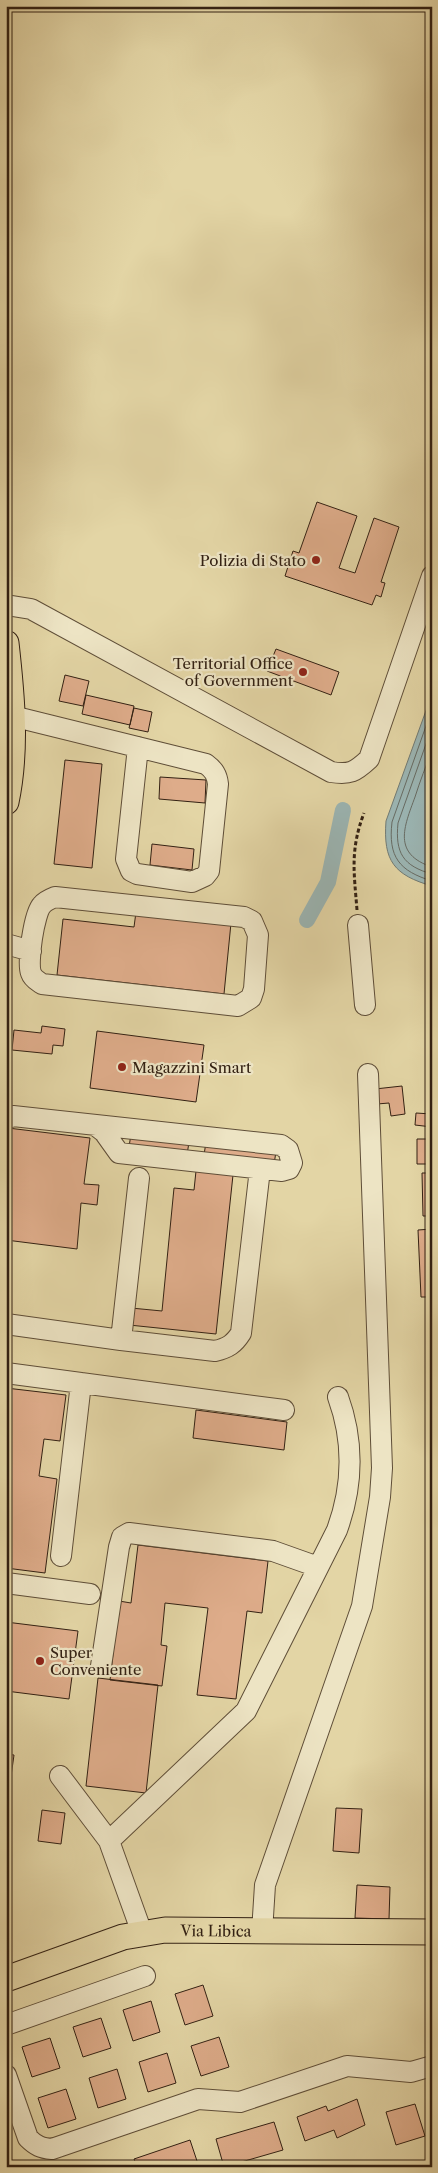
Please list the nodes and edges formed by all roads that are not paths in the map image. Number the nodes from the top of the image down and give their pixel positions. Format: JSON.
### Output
{"nodes":[{"id":1,"x":432,"y":576,"type":"edge"},
{"id":2,"x":6,"y":605,"type":"edge"},
{"id":3,"x":6,"y":643,"type":"edge"},
{"id":4,"x":12,"y":716,"type":"junction"},
{"id":5,"x":138,"y":747,"type":"junction"},
{"id":6,"x":6,"y":802,"type":"edge"},
{"id":7,"x":358,"y":925,"type":"road end"},
{"id":8,"x":6,"y":944,"type":"edge"},
{"id":9,"x":31,"y":951,"type":"junction"},
{"id":10,"x":365,"y":1005,"type":"dead end"},
{"id":11,"x":368,"y":1074,"type":"dead end"},
{"id":12,"x":6,"y":1119,"type":"edge"},
{"id":13,"x":95,"y":1125,"type":"junction"},
{"id":14,"x":260,"y":1169,"type":"junction"},
{"id":15,"x":139,"y":1178,"type":"dead end"},
{"id":16,"x":6,"y":1324,"type":"edge"},
{"id":17,"x":121,"y":1340,"type":"junction"},
{"id":18,"x":6,"y":1373,"type":"edge"},
{"id":19,"x":81,"y":1383,"type":"junction"},
{"id":20,"x":338,"y":1397,"type":"dead end"},
{"id":21,"x":284,"y":1410,"type":"dead end"},
{"id":22,"x":61,"y":1556,"type":"dead end"},
{"id":23,"x":318,"y":1567,"type":"junction"},
{"id":24,"x":6,"y":1583,"type":"edge"},
{"id":25,"x":90,"y":1594,"type":"dead end"},
{"id":26,"x":101,"y":1666,"type":"dead end"},
{"id":27,"x":60,"y":1776,"type":"dead end"},
{"id":28,"x":109,"y":1841,"type":"junction"},
{"id":29,"x":262,"y":1932,"type":"junction"},
{"id":30,"x":432,"y":1932,"type":"edge"},
{"id":31,"x":142,"y":1933,"type":"junction"},
{"id":32,"x":145,"y":1976,"type":"dead end"},
{"id":33,"x":6,"y":1979,"type":"edge"},
{"id":34,"x":6,"y":2025,"type":"edge"},
{"id":35,"x":432,"y":2066,"type":"edge"},
{"id":36,"x":6,"y":2075,"type":"edge"}],
"edges":[{"from":1,"to":2,"type":"street"},
{"from":3,"to":4,"type":"main road"},
{"from":4,"to":5,"type":"street"},
{"from":4,"to":6,"type":"main road"},
{"from":5,"to":5,"type":"street"},
{"from":7,"to":10,"type":"street"},
{"from":8,"to":9,"type":"street"},
{"from":9,"to":9,"type":"street"},
{"from":11,"to":29,"type":"street"},
{"from":12,"to":13,"type":"street"},
{"from":13,"to":14,"type":"street"},
{"from":13,"to":14,"type":"street"},
{"from":14,"to":17,"type":"street"},
{"from":15,"to":17,"type":"street"},
{"from":16,"to":17,"type":"street"},
{"from":18,"to":19,"type":"street"},
{"from":19,"to":21,"type":"street"},
{"from":19,"to":22,"type":"street"},
{"from":20,"to":23,"type":"street"},
{"from":23,"to":26,"type":"street"},
{"from":23,"to":28,"type":"street"},
{"from":24,"to":25,"type":"street"},
{"from":27,"to":28,"type":"street"},
{"from":28,"to":31,"type":"street"},
{"from":29,"to":30,"type":"main road","name":"Via Libica"},
{"from":29,"to":31,"type":"main road","name":"Via Libica"},
{"from":31,"to":33,"type":"main road","name":"Via Libica"},
{"from":32,"to":34,"type":"street"},
{"from":35,"to":36,"type":"street"}]}
